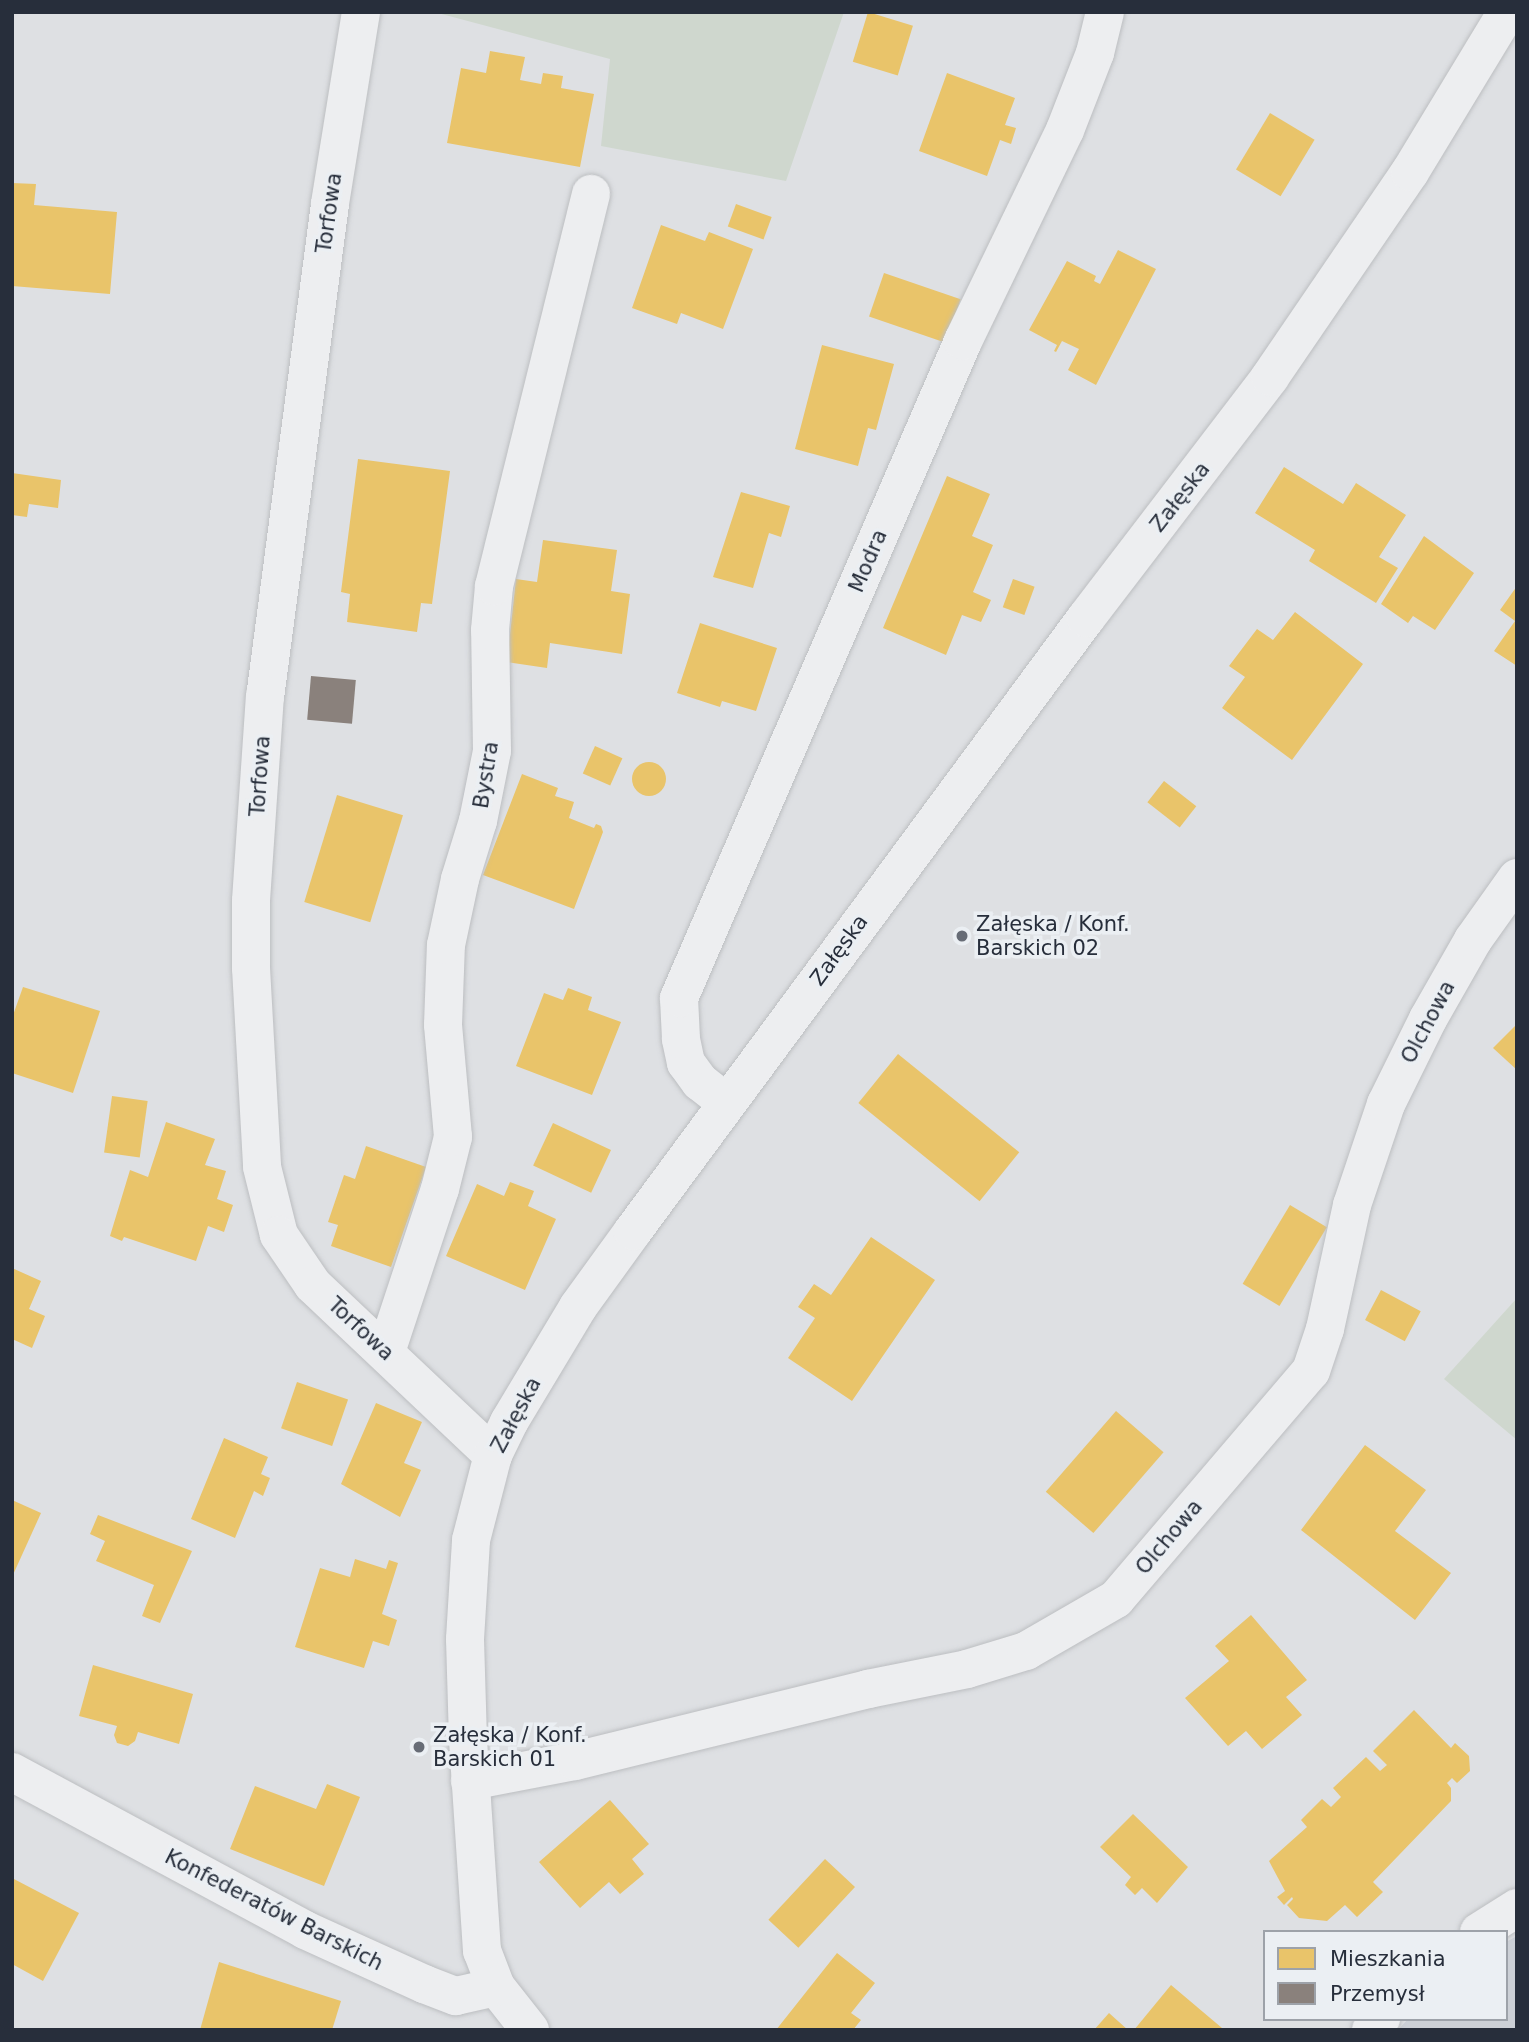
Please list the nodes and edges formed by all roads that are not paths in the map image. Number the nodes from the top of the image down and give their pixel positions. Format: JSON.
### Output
{"nodes":[{"id":1,"x":361,"y":12,"type":"edge"},
{"id":2,"x":1105,"y":12,"type":"edge"},
{"id":3,"x":1507,"y":12,"type":"edge"},
{"id":4,"x":591,"y":194,"type":"dead end"},
{"id":5,"x":1517,"y":878,"type":"edge"},
{"id":6,"x":727,"y":1103,"type":"junction"},
{"id":7,"x":386,"y":1352,"type":"junction"},
{"id":8,"x":493,"y":1455,"type":"junction"},
{"id":9,"x":12,"y":1772,"type":"edge"},
{"id":10,"x":470,"y":1781,"type":"junction"},
{"id":11,"x":1517,"y":1908,"type":"edge"},
{"id":12,"x":1482,"y":1930,"type":"edge"},
{"id":13,"x":496,"y":1987,"type":"junction"},
{"id":14,"x":530,"y":2030,"type":"edge"}],
"edges":[{"from":1,"to":7,"type":"street","name":"Torfowa"},
{"from":2,"to":6,"type":"street","name":"Modra"},
{"from":3,"to":6,"type":"street","name":"Załęska"},
{"from":4,"to":7,"type":"street","name":"Bystra"},
{"from":5,"to":10,"type":"street","name":"Olchowa"},
{"from":6,"to":8,"type":"street","name":"Załęska"},
{"from":7,"to":8,"type":"street","name":"Torfowa"},
{"from":8,"to":10,"type":"street","name":"Załęska"},
{"from":9,"to":13,"type":"street","name":"Konfederatów Barskich"},
{"from":10,"to":13,"type":"street","name":"Załęska"},
{"from":11,"to":12,"type":"street"},
{"from":13,"to":14,"type":"street"}]}
